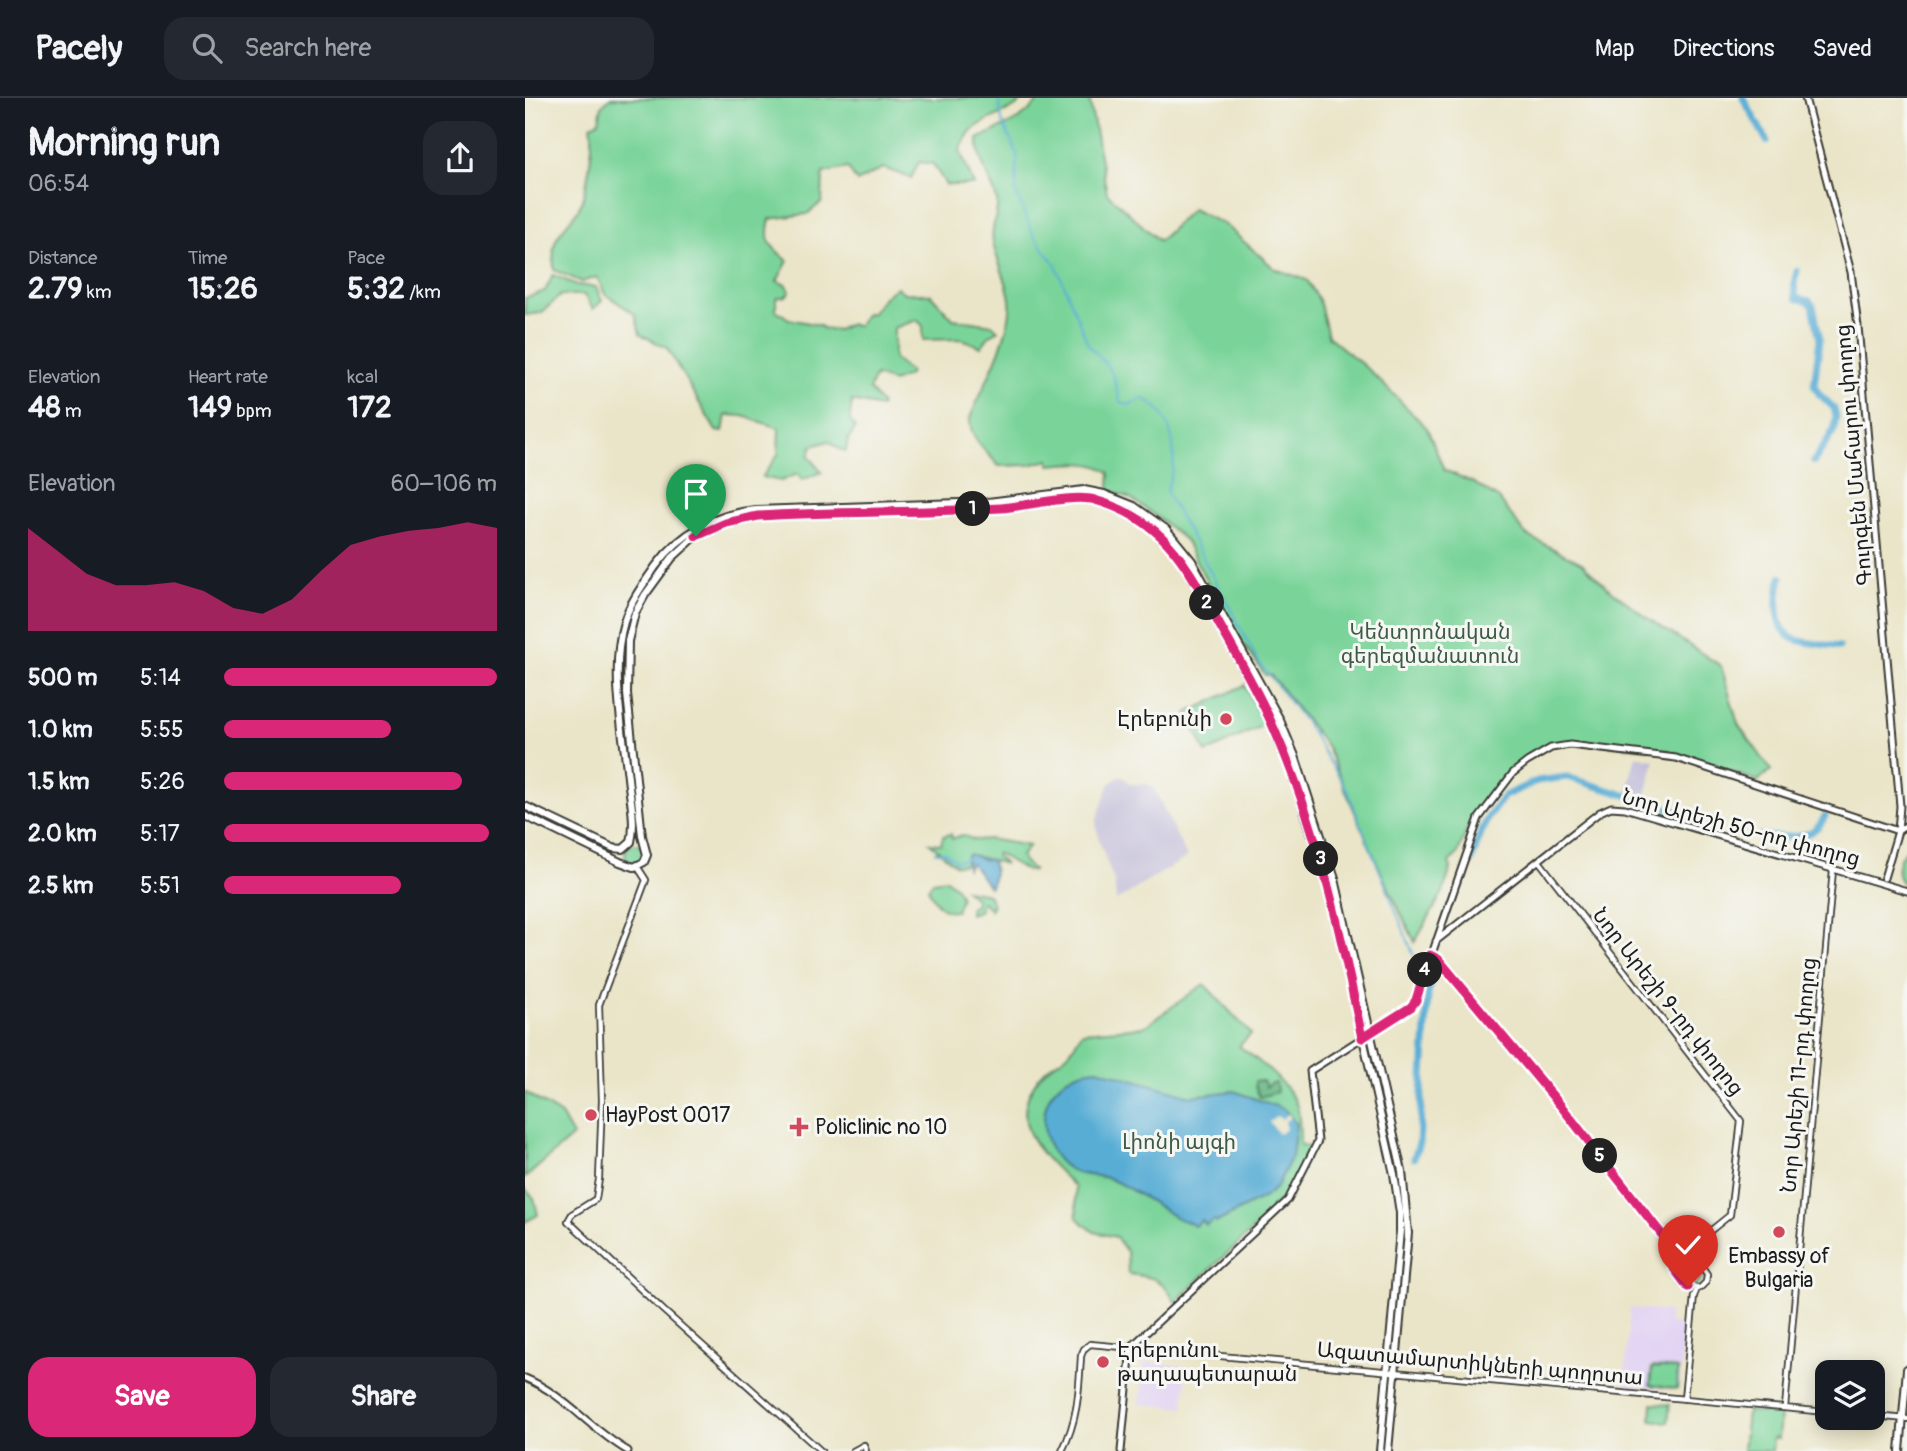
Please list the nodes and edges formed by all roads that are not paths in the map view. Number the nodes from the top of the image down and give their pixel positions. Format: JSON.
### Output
{"nodes":[{"id":1,"x":1805,"y":98,"type":"edge"},
{"id":2,"x":525,"y":806,"type":"edge"},
{"id":3,"x":525,"y":816,"type":"edge"},
{"id":4,"x":1901,"y":816,"type":"junction"},
{"id":5,"x":1907,"y":824,"type":"edge"},
{"id":6,"x":1898,"y":831,"type":"junction"},
{"id":7,"x":631,"y":842,"type":"junction"},
{"id":8,"x":645,"y":847,"type":"junction"},
{"id":9,"x":623,"y":849,"type":"junction"},
{"id":10,"x":1539,"y":861,"type":"junction"},
{"id":11,"x":633,"y":866,"type":"junction"},
{"id":12,"x":1833,"y":870,"type":"junction"},
{"id":13,"x":1884,"y":878,"type":"junction"},
{"id":14,"x":1874,"y":881,"type":"junction"},
{"id":15,"x":1891,"y":886,"type":"junction"},
{"id":16,"x":1907,"y":891,"type":"edge"},
{"id":17,"x":1445,"y":915,"type":"junction"},
{"id":18,"x":1453,"y":926,"type":"junction"},
{"id":19,"x":1435,"y":942,"type":"junction"},
{"id":20,"x":1430,"y":955,"type":"junction"},
{"id":21,"x":1370,"y":1033,"type":"junction"},
{"id":22,"x":1362,"y":1038,"type":"junction"},
{"id":23,"x":1692,"y":1246,"type":"junction"},
{"id":24,"x":1674,"y":1250,"type":"junction"},
{"id":25,"x":1682,"y":1253,"type":"junction"},
{"id":26,"x":1692,"y":1254,"type":"junction"},
{"id":27,"x":1675,"y":1258,"type":"junction"},
{"id":28,"x":1690,"y":1288,"type":"junction"},
{"id":29,"x":1697,"y":1289,"type":"junction"},
{"id":30,"x":1694,"y":1296,"type":"junction"},
{"id":31,"x":1133,"y":1345,"type":"junction"},
{"id":32,"x":1907,"y":1369,"type":"edge"},
{"id":33,"x":1391,"y":1371,"type":"junction"},
{"id":34,"x":525,"y":1378,"type":"edge"},
{"id":35,"x":1684,"y":1399,"type":"junction"},
{"id":36,"x":1785,"y":1408,"type":"junction"},
{"id":37,"x":1815,"y":1411,"type":"edge"},
{"id":38,"x":1885,"y":1417,"type":"edge"},
{"id":39,"x":1905,"y":1418,"type":"edge"},
{"id":40,"x":628,"y":1451,"type":"edge"},
{"id":41,"x":821,"y":1451,"type":"edge"},
{"id":42,"x":853,"y":1451,"type":"edge"},
{"id":43,"x":866,"y":1451,"type":"edge"},
{"id":44,"x":1062,"y":1451,"type":"edge"},
{"id":45,"x":1121,"y":1451,"type":"edge"},
{"id":46,"x":1380,"y":1451,"type":"edge"},
{"id":47,"x":1388,"y":1451,"type":"edge"},
{"id":48,"x":1900,"y":1451,"type":"edge"}],
"edges":[{"from":1,"to":4,"type":"main road","name":"Գուրգեն Մահարու փողոց"},
{"from":2,"to":9,"type":"main road"},
{"from":3,"to":11,"type":"main road"},
{"from":4,"to":5,"type":"main road"},
{"from":4,"to":6,"type":"main road","name":"Գուրգեն Մահարու փողոց"},
{"from":5,"to":6,"type":"main road"},
{"from":6,"to":13,"type":"main road","name":"Գուրգեն Մահարու փողոց"},
{"from":6,"to":17,"type":"main road"},
{"from":7,"to":8,"type":"main road"},
{"from":7,"to":9,"type":"main road"},
{"from":7,"to":21,"type":"main road"},
{"from":8,"to":11,"type":"main road"},
{"from":8,"to":22,"type":"main road"},
{"from":9,"to":11,"type":"main road"},
{"from":10,"to":12,"type":"main road","name":"Նոր Արեշի 50-րդ փողոց"},
{"from":10,"to":18,"type":"main road","name":"Նոր Արեշի 50-րդ փողոց"},
{"from":10,"to":23,"type":"street","name":"Նոր Արեշի 9-րդ փողոց"},
{"from":11,"to":41,"type":"street"},
{"from":12,"to":14,"type":"main road","name":"Նոր Արեշի 50-րդ փողոց"},
{"from":12,"to":36,"type":"street","name":"Նոր Արեշի 11-րդ փողոց"},
{"from":13,"to":14,"type":"main road"},
{"from":13,"to":15,"type":"main road"},
{"from":14,"to":15,"type":"main road","name":"Նոր Արեշի 50-րդ փողոց"},
{"from":15,"to":16,"type":"main road","name":"Նոր Արեշի 50-րդ փողոց"},
{"from":17,"to":18,"type":"main road"},
{"from":17,"to":19,"type":"main road"},
{"from":18,"to":19,"type":"main road","name":"Նոր Արեշի 50-րդ փողոց"},
{"from":19,"to":20,"type":"main road"},
{"from":20,"to":21,"type":"main road"},
{"from":20,"to":24,"type":"street"},
{"from":21,"to":22,"type":"main road"},
{"from":21,"to":33,"type":"main road"},
{"from":22,"to":31,"type":"main road"},
{"from":22,"to":33,"type":"main road"},
{"from":23,"to":25,"type":"street"},
{"from":23,"to":26,"type":"street"},
{"from":24,"to":25,"type":"street"},
{"from":24,"to":27,"type":"street"},
{"from":25,"to":26,"type":"street"},
{"from":25,"to":27,"type":"street"},
{"from":26,"to":29,"type":"street"},
{"from":27,"to":28,"type":"street"},
{"from":28,"to":29,"type":"street"},
{"from":28,"to":30,"type":"street"},
{"from":29,"to":30,"type":"street"},
{"from":30,"to":35,"type":"street"},
{"from":31,"to":33,"type":"street","name":"Ազատամարտիկների պողոտա"},
{"from":31,"to":44,"type":"street","name":"Ազատամարտիկների պողոտա"},
{"from":31,"to":45,"type":"main road"},
{"from":32,"to":39,"type":"main road"},
{"from":33,"to":35,"type":"street","name":"Ազատամարտիկների պողոտա"},
{"from":33,"to":46,"type":"main road"},
{"from":33,"to":47,"type":"main road"},
{"from":34,"to":40,"type":"main road"},
{"from":35,"to":36,"type":"street","name":"Ազատամարտիկների պողոտա"},
{"from":36,"to":37,"type":"street","name":"Ազատամարտիկների պողոտա"},
{"from":38,"to":39,"type":"street"},
{"from":39,"to":48,"type":"main road"},
{"from":42,"to":43,"type":"street"}]}
